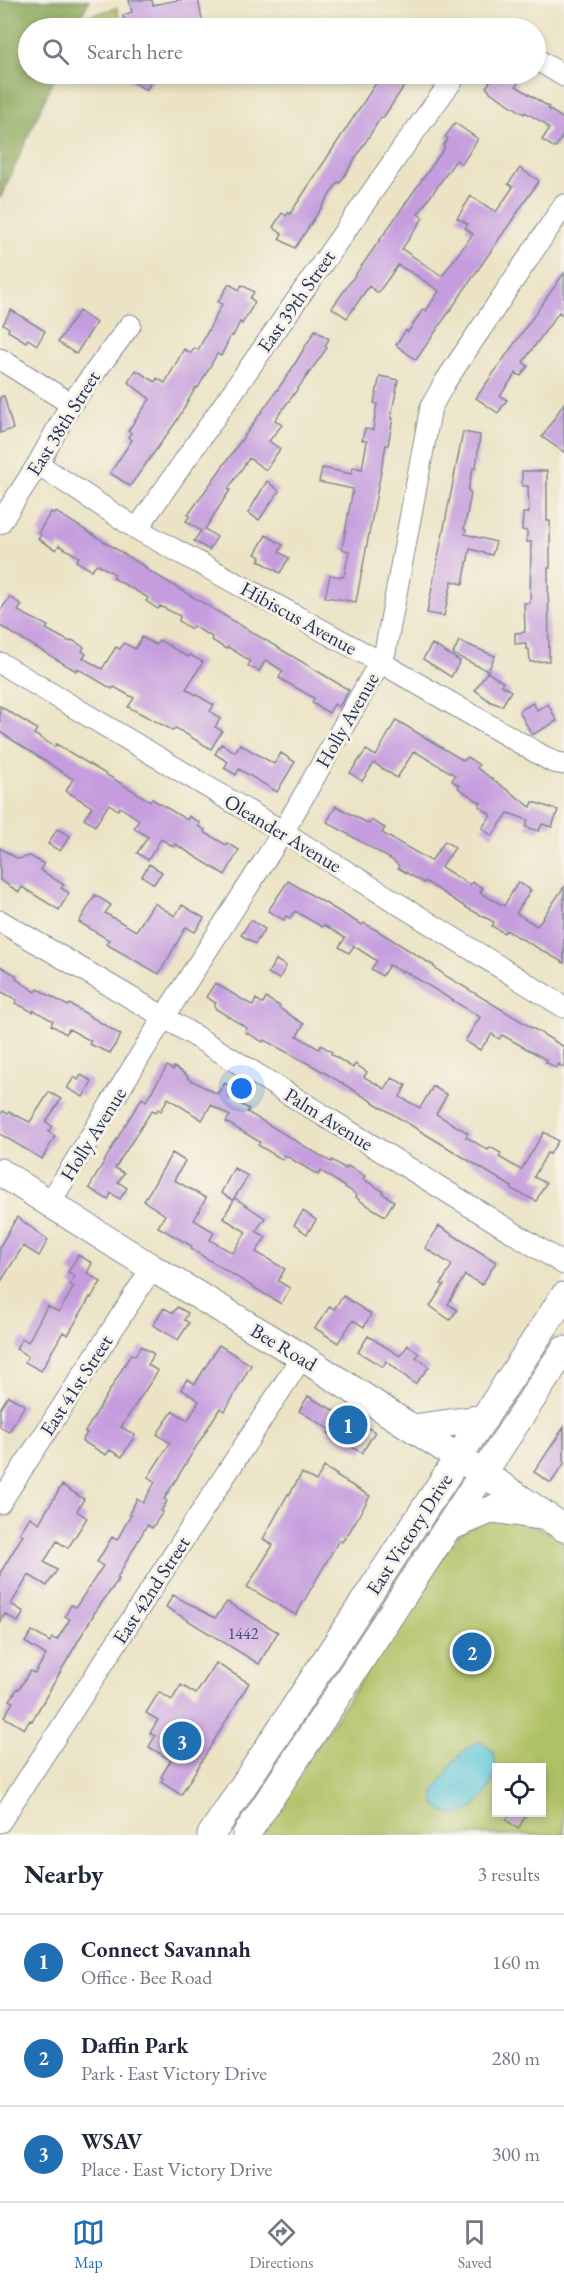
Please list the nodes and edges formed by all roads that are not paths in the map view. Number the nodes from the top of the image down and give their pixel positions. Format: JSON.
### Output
{"nodes":[{"id":1,"x":546,"y":65,"type":"edge"},
{"id":2,"x":564,"y":76,"type":"edge"},
{"id":3,"x":450,"y":84,"type":"edge"},
{"id":4,"x":564,"y":205,"type":"edge"},
{"id":5,"x":130,"y":326,"type":"dead end"},
{"id":6,"x":0,"y":359,"type":"edge"},
{"id":7,"x":71,"y":404,"type":"junction"},
{"id":8,"x":38,"y":464,"type":"junction"},
{"id":9,"x":0,"y":523,"type":"edge"},
{"id":10,"x":137,"y":528,"type":"junction"},
{"id":11,"x":380,"y":662,"type":"junction"},
{"id":12,"x":0,"y":663,"type":"edge"},
{"id":13,"x":564,"y":764,"type":"edge"},
{"id":14,"x":283,"y":832,"type":"junction"},
{"id":15,"x":0,"y":921,"type":"edge"},
{"id":16,"x":564,"y":1007,"type":"edge"},
{"id":17,"x":164,"y":1017,"type":"junction"},
{"id":18,"x":1,"y":1175,"type":"edge"},
{"id":19,"x":49,"y":1204,"type":"junction"},
{"id":20,"x":564,"y":1264,"type":"edge"},
{"id":21,"x":152,"y":1268,"type":"junction"},
{"id":22,"x":564,"y":1296,"type":"edge"},
{"id":23,"x":564,"y":1350,"type":"edge"},
{"id":24,"x":302,"y":1357,"type":"junction"},
{"id":25,"x":484,"y":1418,"type":"junction"},
{"id":26,"x":413,"y":1428,"type":"junction"},
{"id":27,"x":459,"y":1458,"type":"junction"},
{"id":28,"x":483,"y":1473,"type":"junction"},
{"id":29,"x":0,"y":1503,"type":"edge"},
{"id":30,"x":556,"y":1522,"type":"edge"},
{"id":31,"x":447,"y":1528,"type":"junction"},
{"id":32,"x":254,"y":1771,"type":"junction"},
{"id":33,"x":277,"y":1787,"type":"junction"},
{"id":34,"x":0,"y":1822,"type":"edge"},
{"id":35,"x":212,"y":1835,"type":"edge"},
{"id":36,"x":246,"y":1835,"type":"edge"}],
"edges":[{"from":1,"to":2,"type":"street"},
{"from":3,"to":10,"type":"street","name":"East 39th Street"},
{"from":4,"to":11,"type":"street","name":"Holly Avenue"},
{"from":5,"to":7,"type":"street","name":"East 38th Street"},
{"from":6,"to":7,"type":"street"},
{"from":7,"to":8,"type":"street","name":"East 38th Street"},
{"from":8,"to":9,"type":"street","name":"East 38th Street"},
{"from":8,"to":10,"type":"street","name":"Hibiscus Avenue"},
{"from":10,"to":11,"type":"street","name":"Hibiscus Avenue"},
{"from":11,"to":13,"type":"street","name":"Hibiscus Avenue"},
{"from":11,"to":14,"type":"street","name":"Holly Avenue"},
{"from":12,"to":14,"type":"street","name":"Oleander Avenue"},
{"from":14,"to":16,"type":"street","name":"Oleander Avenue"},
{"from":14,"to":17,"type":"street","name":"Holly Avenue"},
{"from":15,"to":17,"type":"street","name":"Palm Avenue"},
{"from":17,"to":19,"type":"street","name":"Holly Avenue"},
{"from":17,"to":20,"type":"street","name":"Palm Avenue"},
{"from":18,"to":19,"type":"main road","name":"Bee Road"},
{"from":19,"to":21,"type":"main road","name":"Bee Road"},
{"from":21,"to":24,"type":"main road","name":"Bee Road"},
{"from":21,"to":29,"type":"street","name":"East 41st Street"},
{"from":22,"to":25,"type":"main road","name":"East Victory Drive"},
{"from":23,"to":28,"type":"main road","name":"East Victory Drive"},
{"from":24,"to":26,"type":"main road","name":"Bee Road"},
{"from":24,"to":34,"type":"street","name":"East 42nd Street"},
{"from":25,"to":26,"type":"main road"},
{"from":25,"to":27,"type":"main road","name":"East Victory Drive"},
{"from":26,"to":27,"type":"main road","name":"Bee Road"},
{"from":27,"to":28,"type":"main road","name":"Bee Road"},
{"from":27,"to":32,"type":"main road","name":"East Victory Drive"},
{"from":28,"to":30,"type":"main road","name":"Bee Road"},
{"from":28,"to":31,"type":"main road","name":"East Victory Drive"},
{"from":30,"to":31,"type":"main road"},
{"from":31,"to":33,"type":"main road","name":"East Victory Drive"},
{"from":32,"to":33,"type":"street"},
{"from":32,"to":35,"type":"main road","name":"East Victory Drive"},
{"from":33,"to":36,"type":"main road","name":"East Victory Drive"}]}
